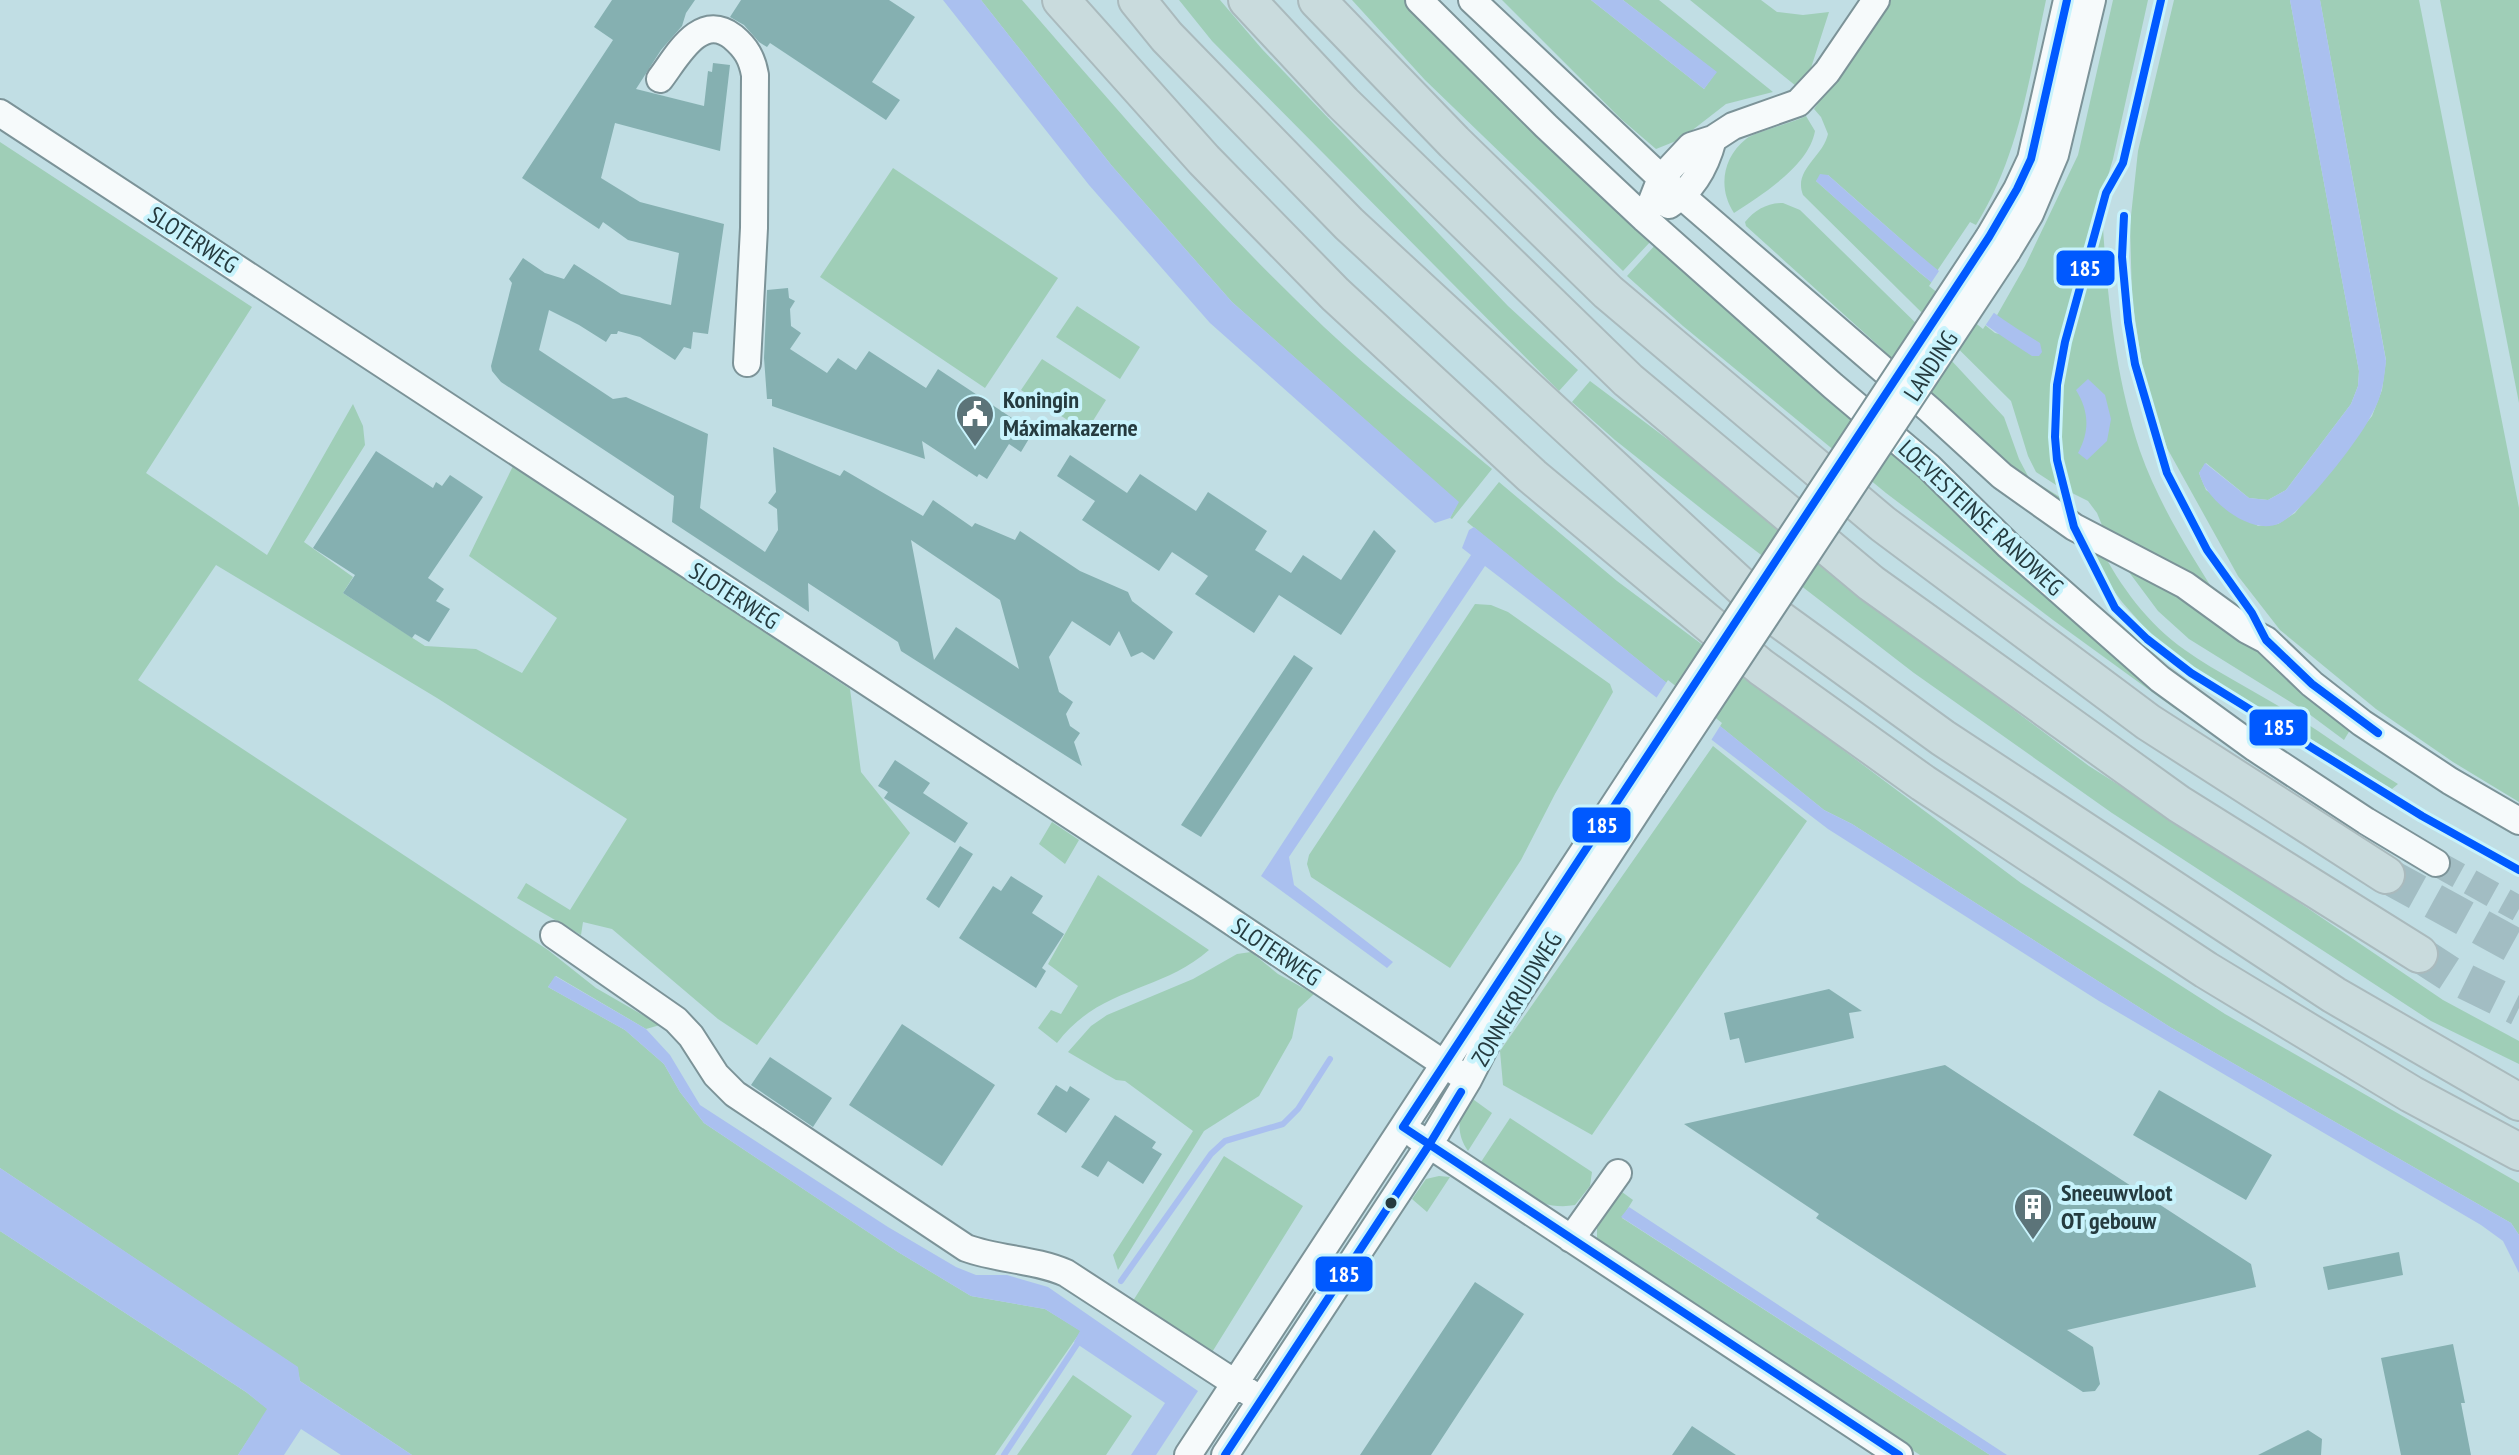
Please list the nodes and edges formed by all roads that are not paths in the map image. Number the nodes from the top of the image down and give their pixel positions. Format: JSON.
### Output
{"nodes":[{"id":1,"x":1061,"y":0,"type":"edge"},
{"id":2,"x":1137,"y":0,"type":"edge"},
{"id":3,"x":1247,"y":0,"type":"edge"},
{"id":4,"x":1317,"y":0,"type":"edge"},
{"id":5,"x":1419,"y":0,"type":"edge"},
{"id":6,"x":1472,"y":0,"type":"edge"},
{"id":7,"x":1876,"y":0,"type":"edge"},
{"id":8,"x":2067,"y":0,"type":"edge"},
{"id":9,"x":2092,"y":0,"type":"edge"},
{"id":10,"x":660,"y":79,"type":"dead end"},
{"id":11,"x":0,"y":113,"type":"edge"},
{"id":12,"x":1713,"y":139,"type":"junction"},
{"id":13,"x":1661,"y":178,"type":"junction"},
{"id":14,"x":1683,"y":196,"type":"junction"},
{"id":15,"x":1645,"y":219,"type":"junction"},
{"id":16,"x":1998,"y":245,"type":"junction"},
{"id":17,"x":747,"y":363,"type":"dead end"},
{"id":18,"x":1646,"y":778,"type":"junction"},
{"id":19,"x":2519,"y":821,"type":"edge"},
{"id":20,"x":2436,"y":863,"type":"tunnel mouth"},
{"id":21,"x":2386,"y":875,"type":"tunnel mouth"},
{"id":22,"x":554,"y":935,"type":"dead end"},
{"id":23,"x":2419,"y":954,"type":"tunnel mouth"},
{"id":24,"x":1445,"y":1064,"type":"junction"},
{"id":25,"x":1468,"y":1080,"type":"junction"},
{"id":26,"x":2519,"y":1102,"type":"edge"},
{"id":27,"x":1403,"y":1127,"type":"junction"},
{"id":28,"x":1429,"y":1145,"type":"junction"},
{"id":29,"x":2519,"y":1152,"type":"edge"},
{"id":30,"x":1618,"y":1173,"type":"dead end"},
{"id":31,"x":1571,"y":1239,"type":"junction"},
{"id":32,"x":1236,"y":1383,"type":"junction"},
{"id":33,"x":1261,"y":1400,"type":"junction"},
{"id":34,"x":1188,"y":1455,"type":"edge"},
{"id":35,"x":1225,"y":1455,"type":"edge"},
{"id":36,"x":1899,"y":1455,"type":"edge"}],
"edges":[{"from":1,"to":29,"type":"highway"},
{"from":2,"to":26,"type":"highway"},
{"from":3,"to":23,"type":"highway"},
{"from":4,"to":21,"type":"highway"},
{"from":5,"to":15,"type":"street","name":"LOEVESTEINSE RANDWEG"},
{"from":6,"to":13,"type":"street","name":"LOEVESTEINSE RANDWEG"},
{"from":7,"to":12,"type":"street"},
{"from":8,"to":16,"type":"street","name":"LANDING"},
{"from":9,"to":16,"type":"street","name":"LANDING"},
{"from":10,"to":17,"type":"street"},
{"from":11,"to":24,"type":"street","name":"SLOTERWEG"},
{"from":12,"to":13,"type":"street"},
{"from":12,"to":14,"type":"street"},
{"from":13,"to":14,"type":"street","name":"LOEVESTEINSE RANDWEG"},
{"from":13,"to":15,"type":"street"},
{"from":14,"to":15,"type":"street"},
{"from":14,"to":19,"type":"street","name":"LOEVESTEINSE RANDWEG"},
{"from":15,"to":20,"type":"street","name":"LOEVESTEINSE RANDWEG"},
{"from":16,"to":18,"type":"street","name":"LANDING","bridge":true},
{"from":18,"to":24,"type":"street","name":"ZONNEKRUIDWEG"},
{"from":18,"to":25,"type":"street","name":"ZONNEKRUIDWEG"},
{"from":22,"to":32,"type":"street"},
{"from":24,"to":25,"type":"street","name":"SLOTERWEG"},
{"from":24,"to":27,"type":"street","name":"ZONNEKRUIDWEG"},
{"from":25,"to":28,"type":"street","name":"ZONNEKRUIDWEG"},
{"from":27,"to":28,"type":"street"},
{"from":27,"to":32,"type":"street","name":"ZONNEKRUIDWEG"},
{"from":28,"to":31,"type":"street"},
{"from":28,"to":33,"type":"street","name":"ZONNEKRUIDWEG"},
{"from":30,"to":31,"type":"street"},
{"from":31,"to":36,"type":"street"},
{"from":32,"to":33,"type":"street"},
{"from":32,"to":34,"type":"street","name":"ZONNEKRUIDWEG"},
{"from":33,"to":35,"type":"street","name":"ZONNEKRUIDWEG"}]}
